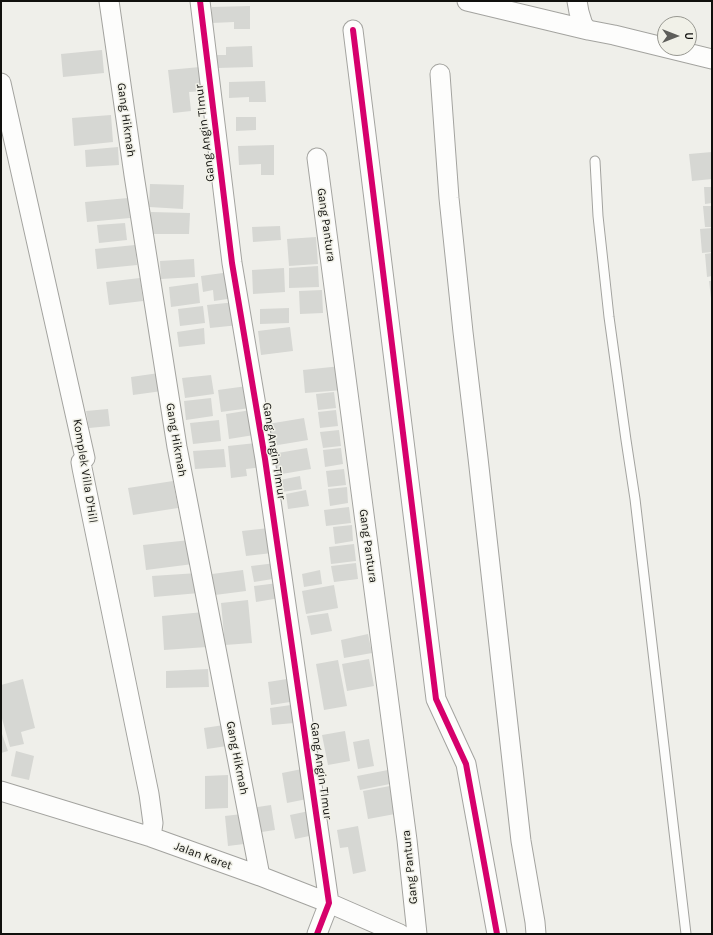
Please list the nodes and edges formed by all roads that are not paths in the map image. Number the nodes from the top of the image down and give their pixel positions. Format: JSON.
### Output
{"nodes":[{"id":1,"x":109,"y":1,"type":"edge"},
{"id":2,"x":200,"y":1,"type":"edge"},
{"id":3,"x":467,"y":1,"type":"edge"},
{"id":4,"x":577,"y":1,"type":"edge"},
{"id":5,"x":353,"y":30,"type":"dead end"},
{"id":6,"x":588,"y":30,"type":"junction"},
{"id":7,"x":712,"y":59,"type":"edge"},
{"id":8,"x":440,"y":74,"type":"dead end"},
{"id":9,"x":1,"y":83,"type":"edge"},
{"id":10,"x":317,"y":158,"type":"dead end"},
{"id":11,"x":595,"y":161,"type":"dead end"},
{"id":12,"x":1,"y":791,"type":"edge"},
{"id":13,"x":151,"y":837,"type":"junction"},
{"id":14,"x":260,"y":876,"type":"junction"},
{"id":15,"x":328,"y":903,"type":"junction"},
{"id":16,"x":317,"y":934,"type":"edge"},
{"id":17,"x":400,"y":934,"type":"edge"},
{"id":18,"x":417,"y":934,"type":"edge"},
{"id":19,"x":497,"y":934,"type":"edge"},
{"id":20,"x":536,"y":934,"type":"edge"},
{"id":21,"x":686,"y":934,"type":"edge"}],
"edges":[{"from":1,"to":14,"type":"street","name":"Gang Hikmah"},
{"from":2,"to":15,"type":"street","name":"Gang Angin TImur"},
{"from":3,"to":6,"type":"street"},
{"from":4,"to":6,"type":"street"},
{"from":5,"to":19,"type":"street"},
{"from":6,"to":7,"type":"street"},
{"from":8,"to":20,"type":"street"},
{"from":9,"to":13,"type":"street","name":"Komplek Villa D'Hill"},
{"from":10,"to":18,"type":"street","name":"Gang Pantura"},
{"from":11,"to":21,"type":"lane"},
{"from":12,"to":13,"type":"street","name":"Jalan Karet"},
{"from":13,"to":14,"type":"street","name":"Jalan Karet"},
{"from":14,"to":15,"type":"street","name":"Jalan Karet"},
{"from":15,"to":16,"type":"street"},
{"from":15,"to":17,"type":"street","name":"Jalan Karet"}]}
